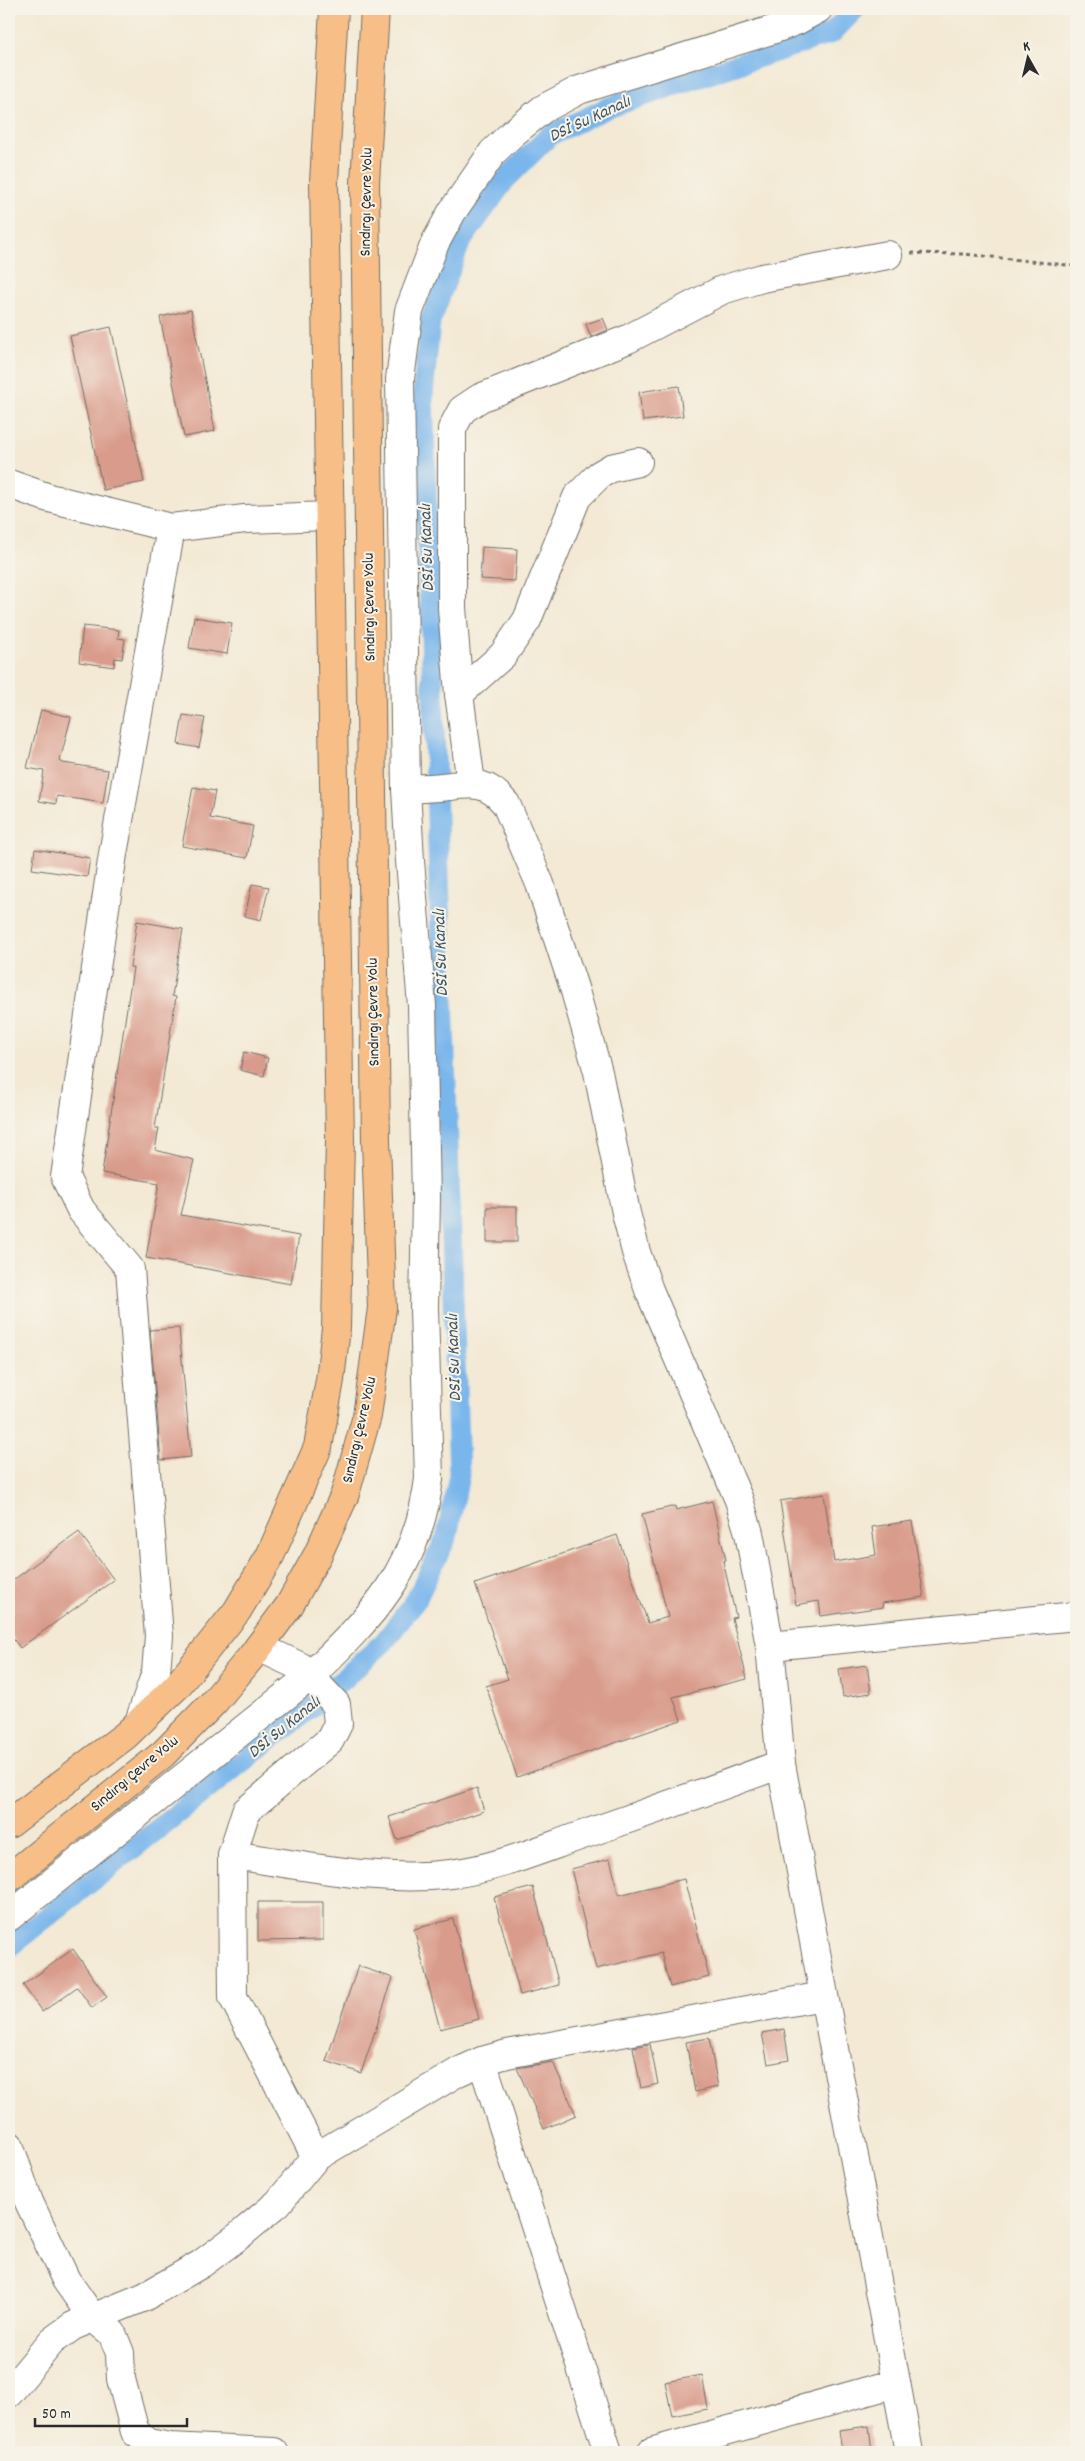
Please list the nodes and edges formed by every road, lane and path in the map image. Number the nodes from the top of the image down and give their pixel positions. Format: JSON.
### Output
{"nodes":[{"id":1,"x":334,"y":9,"type":"edge"},
{"id":2,"x":375,"y":9,"type":"edge"},
{"id":3,"x":818,"y":9,"type":"edge"},
{"id":4,"x":888,"y":255,"type":"joint"},
{"id":5,"x":1076,"y":266,"type":"edge"},
{"id":6,"x":638,"y":462,"type":"dead end"},
{"id":7,"x":9,"y":484,"type":"edge"},
{"id":8,"x":328,"y":516,"type":"junction"},
{"id":9,"x":171,"y":528,"type":"junction"},
{"id":10,"x":459,"y":694,"type":"junction"},
{"id":11,"x":371,"y":705,"type":"junction"},
{"id":12,"x":437,"y":787,"type":"junction"},
{"id":13,"x":1076,"y":1616,"type":"edge"},
{"id":14,"x":259,"y":1646,"type":"junction"},
{"id":15,"x":770,"y":1646,"type":"junction"},
{"id":16,"x":312,"y":1680,"type":"junction"},
{"id":17,"x":140,"y":1722,"type":"junction"},
{"id":18,"x":781,"y":1764,"type":"junction"},
{"id":19,"x":9,"y":1824,"type":"edge"},
{"id":20,"x":232,"y":1855,"type":"junction"},
{"id":21,"x":9,"y":1878,"type":"edge"},
{"id":22,"x":9,"y":1917,"type":"edge"},
{"id":23,"x":823,"y":1996,"type":"junction"},
{"id":24,"x":482,"y":2061,"type":"junction"},
{"id":25,"x":9,"y":2145,"type":"edge"},
{"id":26,"x":316,"y":2157,"type":"junction"},
{"id":27,"x":92,"y":2317,"type":"junction"},
{"id":28,"x":896,"y":2383,"type":"junction"},
{"id":29,"x":9,"y":2393,"type":"edge"},
{"id":30,"x":274,"y":2452,"type":"edge"},
{"id":31,"x":608,"y":2452,"type":"edge"},
{"id":32,"x":651,"y":2452,"type":"edge"},
{"id":33,"x":908,"y":2452,"type":"edge"}],
"edges":[{"from":1,"to":8,"type":"main road"},
{"from":2,"to":11,"type":"main road","name":"Sındırgı Çevre Yolu"},
{"from":3,"to":12,"type":"street"},
{"from":4,"to":5,"type":"path"},
{"from":4,"to":10,"type":"street"},
{"from":6,"to":10,"type":"street"},
{"from":7,"to":9,"type":"street"},
{"from":8,"to":9,"type":"street"},
{"from":8,"to":11,"type":"main road"},
{"from":8,"to":17,"type":"main road"},
{"from":9,"to":17,"type":"street"},
{"from":10,"to":12,"type":"street"},
{"from":11,"to":14,"type":"main road","name":"Sındırgı Çevre Yolu"},
{"from":12,"to":15,"type":"street"},
{"from":12,"to":16,"type":"street"},
{"from":13,"to":15,"type":"street"},
{"from":14,"to":16,"type":"street"},
{"from":14,"to":21,"type":"main road","name":"Sındırgı Çevre Yolu"},
{"from":15,"to":18,"type":"street"},
{"from":16,"to":20,"type":"street"},
{"from":16,"to":22,"type":"street"},
{"from":17,"to":19,"type":"main road"},
{"from":18,"to":20,"type":"street"},
{"from":18,"to":23,"type":"street"},
{"from":20,"to":26,"type":"street"},
{"from":23,"to":24,"type":"street"},
{"from":23,"to":28,"type":"street"},
{"from":24,"to":26,"type":"street"},
{"from":24,"to":31,"type":"street"},
{"from":25,"to":27,"type":"street"},
{"from":26,"to":27,"type":"street"},
{"from":27,"to":29,"type":"street"},
{"from":27,"to":30,"type":"street"},
{"from":28,"to":32,"type":"street"},
{"from":28,"to":33,"type":"street"}]}
